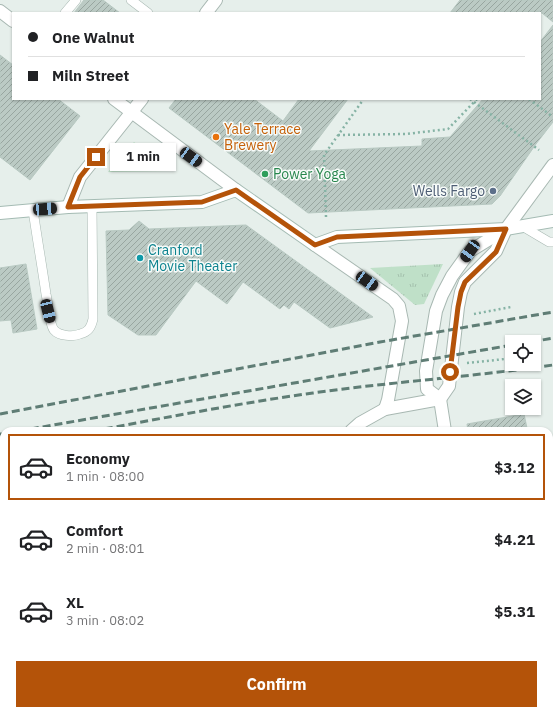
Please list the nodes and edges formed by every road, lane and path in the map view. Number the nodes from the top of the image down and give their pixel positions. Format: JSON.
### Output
{"nodes":[{"id":1,"x":76,"y":0,"type":"edge"},
{"id":2,"x":131,"y":0,"type":"edge"},
{"id":3,"x":216,"y":0,"type":"edge"},
{"id":4,"x":0,"y":11,"type":"edge"},
{"id":5,"x":66,"y":12,"type":"edge"},
{"id":6,"x":147,"y":12,"type":"edge"},
{"id":7,"x":207,"y":12,"type":"edge"},
{"id":8,"x":12,"y":20,"type":"edge"},
{"id":9,"x":115,"y":100,"type":"edge"},
{"id":10,"x":141,"y":100,"type":"edge"},
{"id":11,"x":364,"y":100,"type":"dead end"},
{"id":12,"x":471,"y":100,"type":"edge"},
{"id":13,"x":531,"y":100,"type":"edge"},
{"id":14,"x":474,"y":102,"type":"junction"},
{"id":15,"x":132,"y":113,"type":"junction"},
{"id":16,"x":553,"y":117,"type":"edge"},
{"id":17,"x":338,"y":135,"type":"junction"},
{"id":18,"x":539,"y":150,"type":"dead end"},
{"id":19,"x":553,"y":165,"type":"edge"},
{"id":20,"x":236,"y":190,"type":"junction"},
{"id":21,"x":92,"y":206,"type":"junction"},
{"id":22,"x":68,"y":207,"type":"junction"},
{"id":23,"x":33,"y":210,"type":"junction"},
{"id":24,"x":0,"y":213,"type":"edge"},
{"id":25,"x":326,"y":217,"type":"dead end"},
{"id":26,"x":553,"y":221,"type":"edge"},
{"id":27,"x":522,"y":226,"type":"junction"},
{"id":28,"x":506,"y":229,"type":"junction"},
{"id":29,"x":553,"y":242,"type":"edge"},
{"id":30,"x":315,"y":245,"type":"junction"},
{"id":31,"x":511,"y":306,"type":"dead end"},
{"id":32,"x":474,"y":314,"type":"dead end"},
{"id":33,"x":505,"y":359,"type":"edge"},
{"id":34,"x":467,"y":364,"type":"dead end"},
{"id":35,"x":440,"y":399,"type":"junction"},
{"id":36,"x":385,"y":409,"type":"junction"},
{"id":37,"x":356,"y":427,"type":"edge"},
{"id":38,"x":444,"y":427,"type":"edge"}],
"edges":[{"from":1,"to":5,"type":"lane"},
{"from":2,"to":6,"type":"lane"},
{"from":3,"to":7,"type":"street"},
{"from":4,"to":8,"type":"street"},
{"from":9,"to":15,"type":"street"},
{"from":10,"to":15,"type":"street"},
{"from":11,"to":17,"type":"path"},
{"from":12,"to":14,"type":"path"},
{"from":13,"to":16,"type":"path"},
{"from":14,"to":17,"type":"path"},
{"from":14,"to":18,"type":"path"},
{"from":15,"to":20,"type":"street"},
{"from":15,"to":22,"type":"street"},
{"from":17,"to":25,"type":"path"},
{"from":19,"to":28,"type":"street"},
{"from":20,"to":21,"type":"street"},
{"from":20,"to":30,"type":"street"},
{"from":21,"to":22,"type":"street"},
{"from":21,"to":23,"type":"lane"},
{"from":22,"to":23,"type":"street"},
{"from":23,"to":24,"type":"street"},
{"from":26,"to":27,"type":"street"},
{"from":27,"to":28,"type":"street"},
{"from":27,"to":29,"type":"lane"},
{"from":28,"to":30,"type":"street"},
{"from":28,"to":35,"type":"street"},
{"from":28,"to":35,"type":"street"},
{"from":30,"to":36,"type":"street"},
{"from":31,"to":32,"type":"path"},
{"from":33,"to":34,"type":"path"},
{"from":35,"to":36,"type":"street"},
{"from":35,"to":38,"type":"street"},
{"from":36,"to":37,"type":"street"}]}
